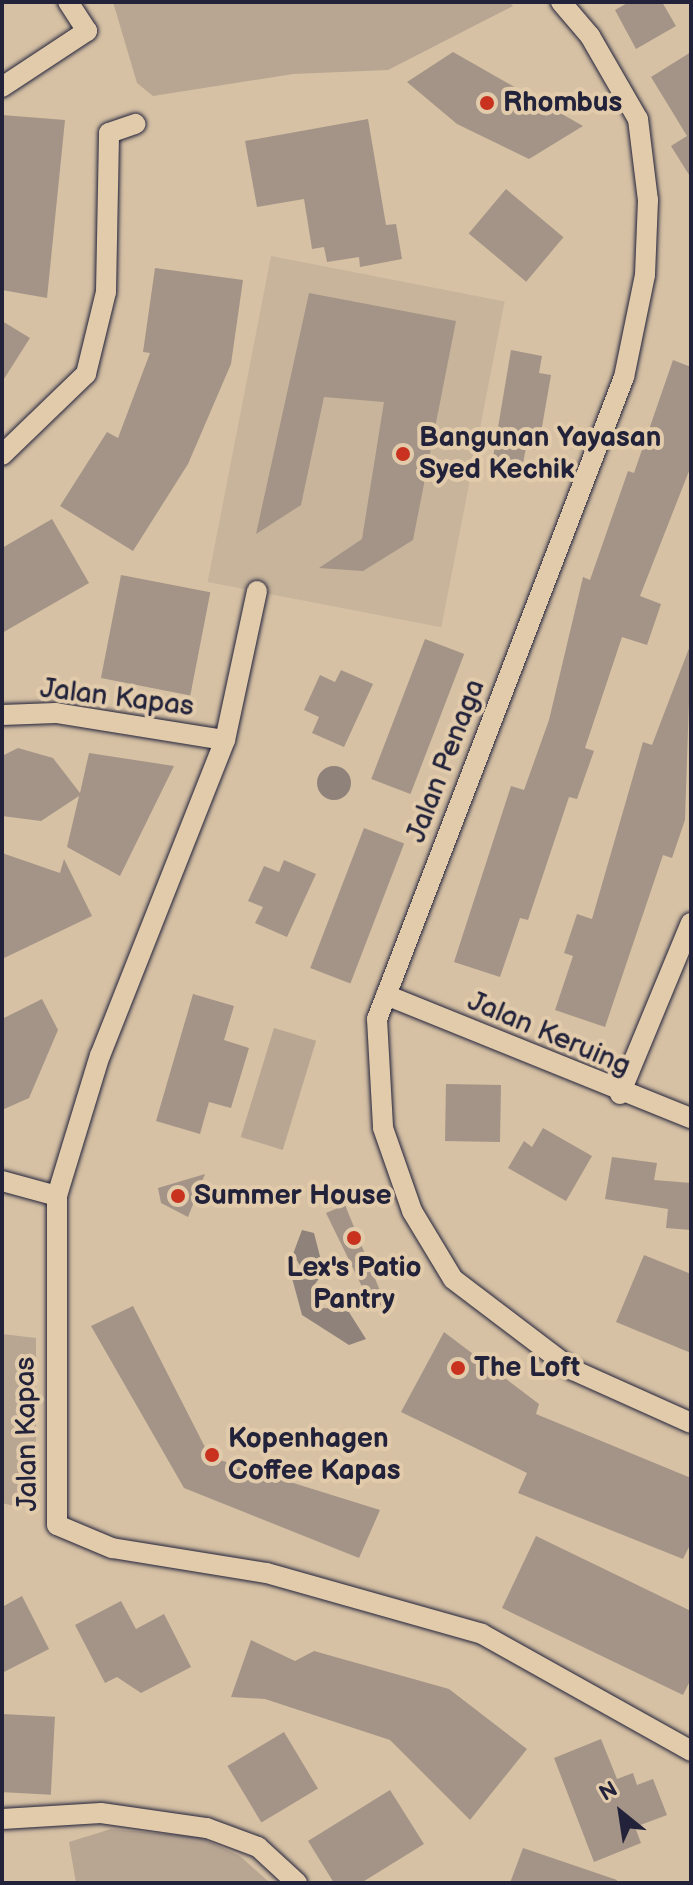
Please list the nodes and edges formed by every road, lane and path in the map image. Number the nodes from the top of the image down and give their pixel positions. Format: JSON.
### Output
{"nodes":[{"id":1,"x":68,"y":2,"type":"edge"},
{"id":2,"x":561,"y":2,"type":"edge"},
{"id":3,"x":2,"y":87,"type":"edge"},
{"id":4,"x":135,"y":124,"type":"dead end"},
{"id":5,"x":2,"y":455,"type":"edge"},
{"id":6,"x":257,"y":591,"type":"dead end"},
{"id":7,"x":2,"y":715,"type":"edge"},
{"id":8,"x":225,"y":740,"type":"junction"},
{"id":9,"x":691,"y":923,"type":"edge"},
{"id":10,"x":386,"y":995,"type":"junction"},
{"id":11,"x":620,"y":1094,"type":"junction"},
{"id":12,"x":691,"y":1118,"type":"edge"},
{"id":13,"x":2,"y":1181,"type":"edge"},
{"id":14,"x":57,"y":1196,"type":"junction"},
{"id":15,"x":691,"y":1423,"type":"edge"},
{"id":16,"x":691,"y":1751,"type":"edge"},
{"id":17,"x":2,"y":1819,"type":"edge"},
{"id":18,"x":297,"y":1883,"type":"edge"}],
"edges":[{"from":1,"to":3,"type":"street"},
{"from":2,"to":10,"type":"street","name":"Jalan Penaga"},
{"from":4,"to":5,"type":"street"},
{"from":6,"to":8,"type":"street","name":"Jalan Kapas"},
{"from":7,"to":8,"type":"street","name":"Jalan Kapas"},
{"from":8,"to":14,"type":"street","name":"Jalan Kapas"},
{"from":9,"to":11,"type":"street"},
{"from":10,"to":11,"type":"street","name":"Jalan Keruing"},
{"from":10,"to":15,"type":"street","name":"Jalan Penaga"},
{"from":11,"to":12,"type":"street","name":"Jalan Keruing"},
{"from":13,"to":14,"type":"street"},
{"from":14,"to":16,"type":"street","name":"Jalan Kapas"},
{"from":17,"to":18,"type":"street"}]}
